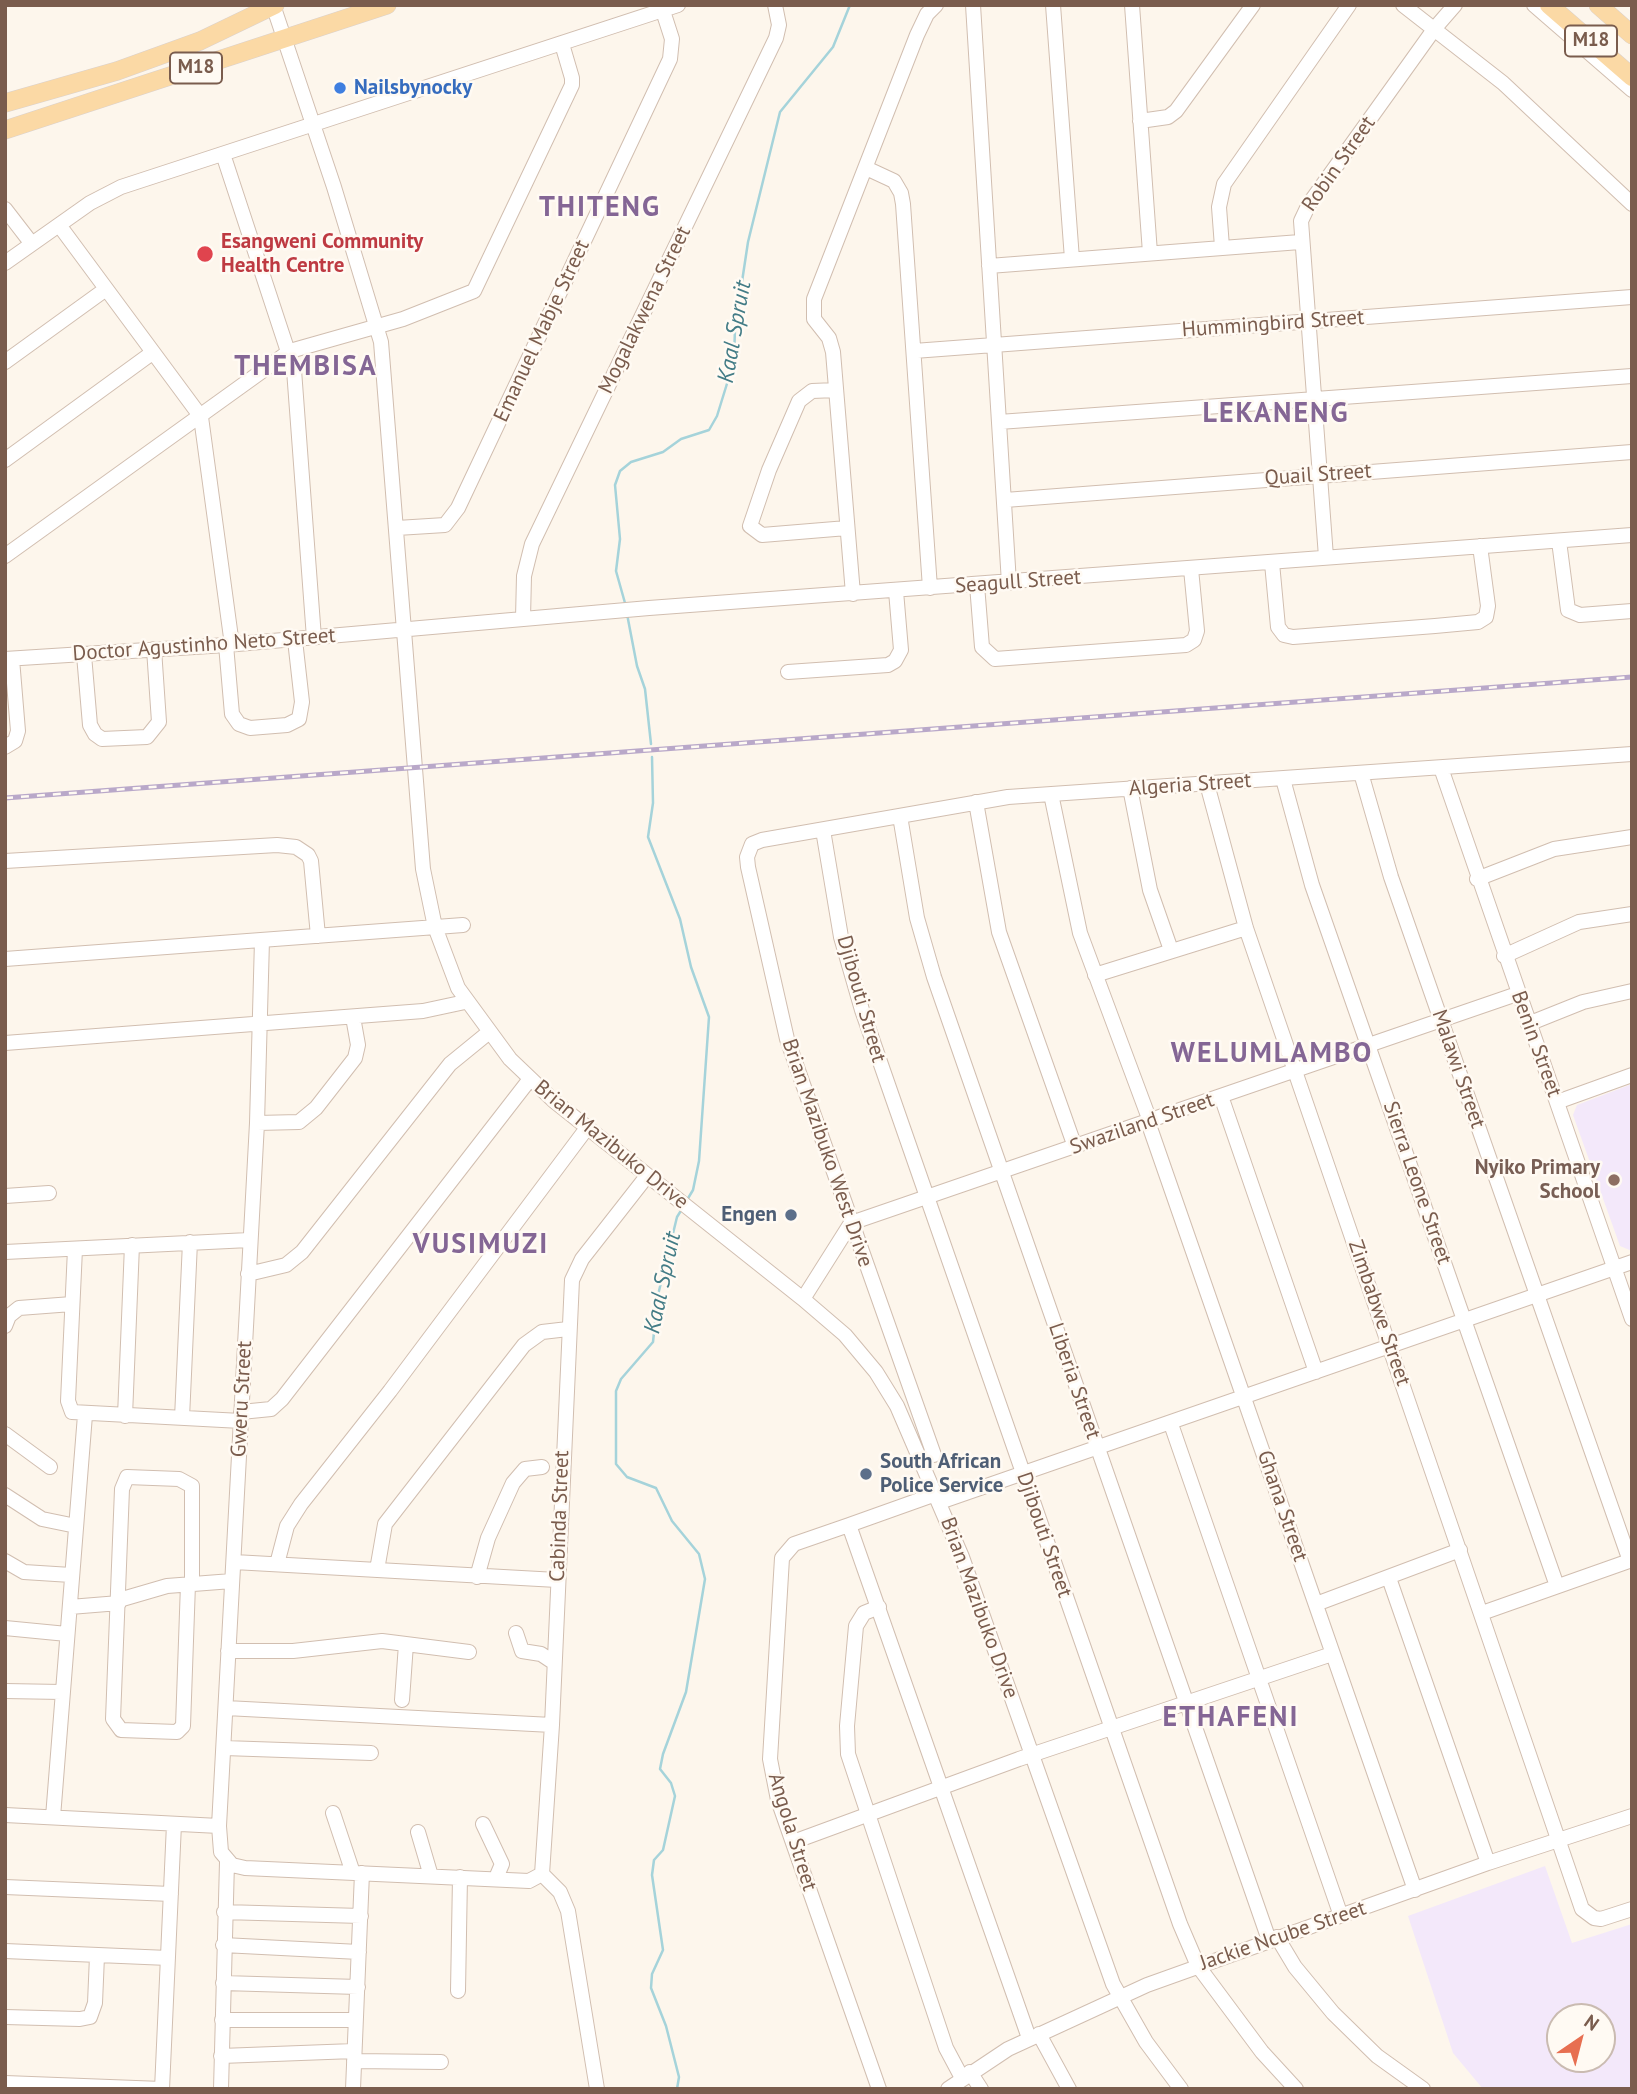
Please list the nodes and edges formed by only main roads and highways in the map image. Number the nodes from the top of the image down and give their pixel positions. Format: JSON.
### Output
{"nodes":[{"id":1,"x":387,"y":5,"type":"edge"},
{"id":2,"x":1549,"y":5,"type":"edge"},
{"id":3,"x":1598,"y":5,"type":"edge"},
{"id":4,"x":273,"y":6,"type":"edge"},
{"id":5,"x":1632,"y":35,"type":"edge"},
{"id":6,"x":1632,"y":77,"type":"edge"},
{"id":7,"x":5,"y":103,"type":"edge"},
{"id":8,"x":5,"y":130,"type":"edge"}],
"edges":[{"from":1,"to":8,"type":"main road","number":"M18"},
{"from":2,"to":6,"type":"main road","number":"M18"},
{"from":3,"to":5,"type":"main road","number":"M18"},
{"from":4,"to":7,"type":"main road","number":"M18"}]}
